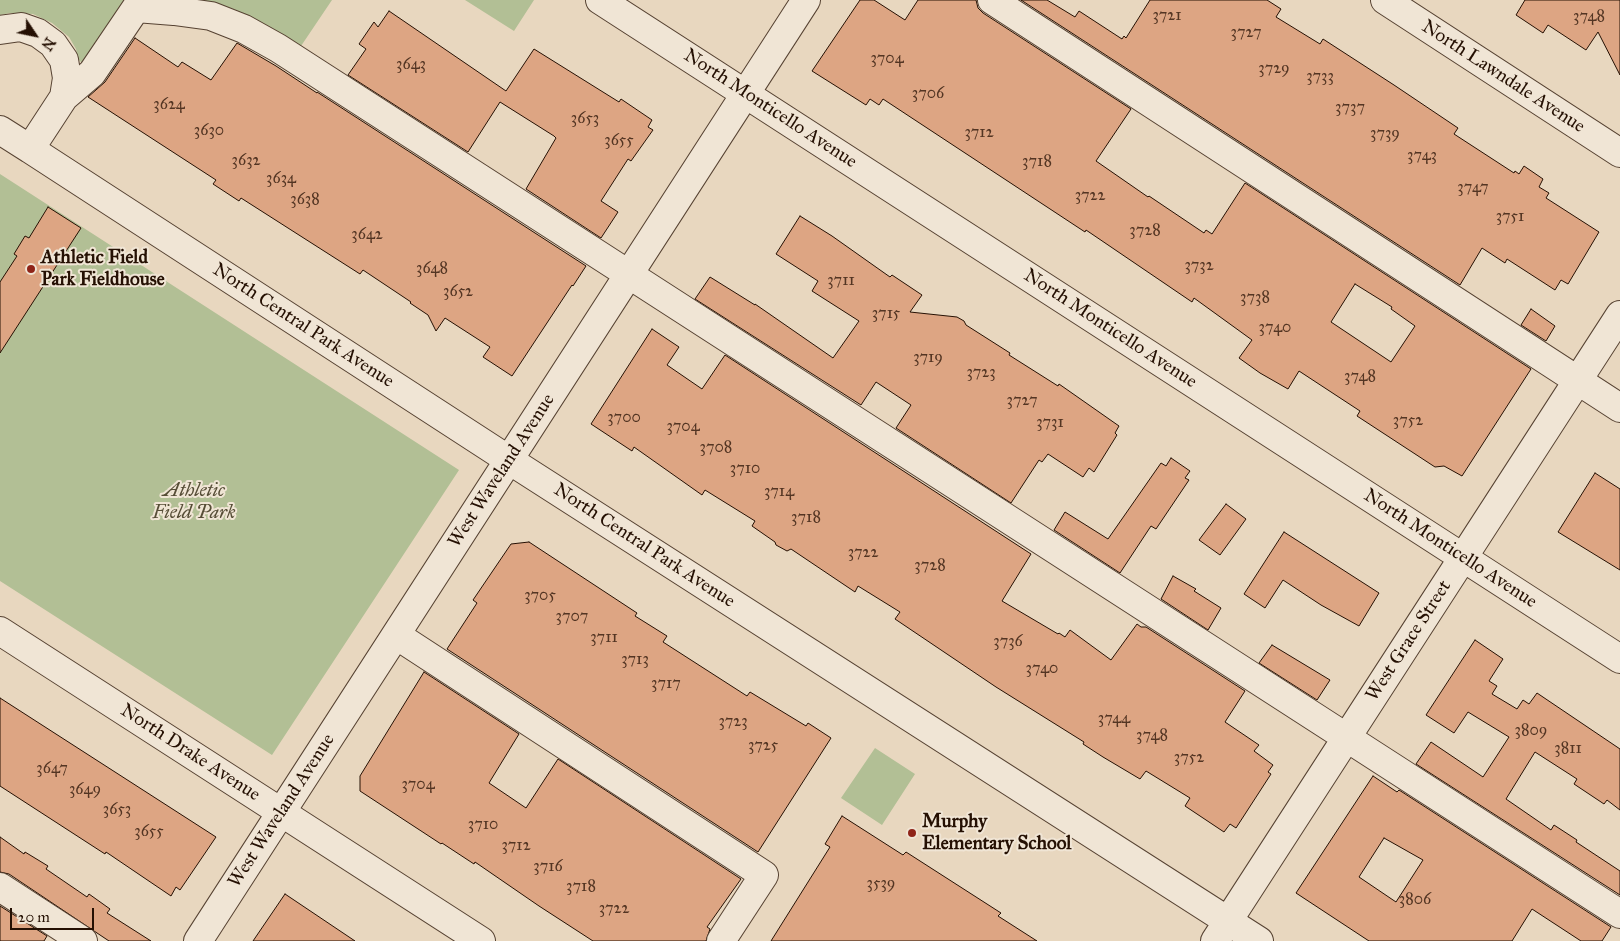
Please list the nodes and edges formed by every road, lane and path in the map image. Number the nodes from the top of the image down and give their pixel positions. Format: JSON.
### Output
{"nodes":[{"id":1,"x":806,"y":0,"type":"edge"},
{"id":2,"x":992,"y":0,"type":"edge"},
{"id":3,"x":1385,"y":0,"type":"edge"},
{"id":4,"x":616,"y":4,"type":"edge"},
{"id":5,"x":0,"y":30,"type":"edge"},
{"id":6,"x":746,"y":93,"type":"junction"},
{"id":7,"x":64,"y":96,"type":"junction"},
{"id":8,"x":0,"y":130,"type":"edge"},
{"id":9,"x":30,"y":149,"type":"junction"},
{"id":10,"x":1620,"y":153,"type":"edge"},
{"id":11,"x":629,"y":274,"type":"junction"},
{"id":12,"x":1620,"y":315,"type":"edge"},
{"id":13,"x":1577,"y":381,"type":"junction"},
{"id":14,"x":1620,"y":408,"type":"edge"},
{"id":15,"x":509,"y":460,"type":"junction"},
{"id":16,"x":1463,"y":558,"type":"junction"},
{"id":17,"x":0,"y":631,"type":"edge"},
{"id":18,"x":396,"y":635,"type":"junction"},
{"id":19,"x":1620,"y":659,"type":"edge"},
{"id":20,"x":1346,"y":738,"type":"junction"},
{"id":21,"x":281,"y":812,"type":"junction"},
{"id":22,"x":0,"y":887,"type":"edge"},
{"id":23,"x":1620,"y":914,"type":"edge"},
{"id":24,"x":1221,"y":931,"type":"edge"},
{"id":25,"x":83,"y":941,"type":"edge"},
{"id":26,"x":198,"y":941,"type":"edge"},
{"id":27,"x":482,"y":941,"type":"edge"},
{"id":28,"x":721,"y":941,"type":"edge"},
{"id":29,"x":1259,"y":941,"type":"edge"}],
"edges":[{"from":1,"to":6,"type":"street","name":"West Waveland Avenue"},
{"from":2,"to":13,"type":"street"},
{"from":3,"to":10,"type":"street","name":"North Lawndale Avenue"},
{"from":4,"to":6,"type":"street","name":"North Monticello Avenue"},
{"from":5,"to":7,"type":"street"},
{"from":6,"to":11,"type":"street","name":"West Waveland Avenue"},
{"from":6,"to":16,"type":"street","name":"North Monticello Avenue"},
{"from":7,"to":9,"type":"street"},
{"from":7,"to":11,"type":"street"},
{"from":8,"to":9,"type":"street","name":"North Central Park Avenue"},
{"from":9,"to":15,"type":"street","name":"North Central Park Avenue"},
{"from":11,"to":15,"type":"street","name":"West Waveland Avenue"},
{"from":11,"to":20,"type":"street"},
{"from":12,"to":13,"type":"street","name":"West Grace Street"},
{"from":13,"to":14,"type":"street"},
{"from":13,"to":16,"type":"street","name":"West Grace Street"},
{"from":15,"to":18,"type":"street","name":"West Waveland Avenue"},
{"from":15,"to":24,"type":"street","name":"North Central Park Avenue"},
{"from":16,"to":19,"type":"street","name":"North Monticello Avenue"},
{"from":16,"to":20,"type":"street","name":"West Grace Street"},
{"from":17,"to":21,"type":"street","name":"North Drake Avenue"},
{"from":18,"to":21,"type":"street","name":"West Waveland Avenue"},
{"from":18,"to":28,"type":"street"},
{"from":20,"to":23,"type":"street"},
{"from":20,"to":24,"type":"street","name":"West Grace Street"},
{"from":21,"to":26,"type":"street","name":"West Waveland Avenue"},
{"from":21,"to":27,"type":"street","name":"North Drake Avenue"},
{"from":22,"to":25,"type":"street"},
{"from":24,"to":29,"type":"street","name":"North Central Park Avenue"}]}
